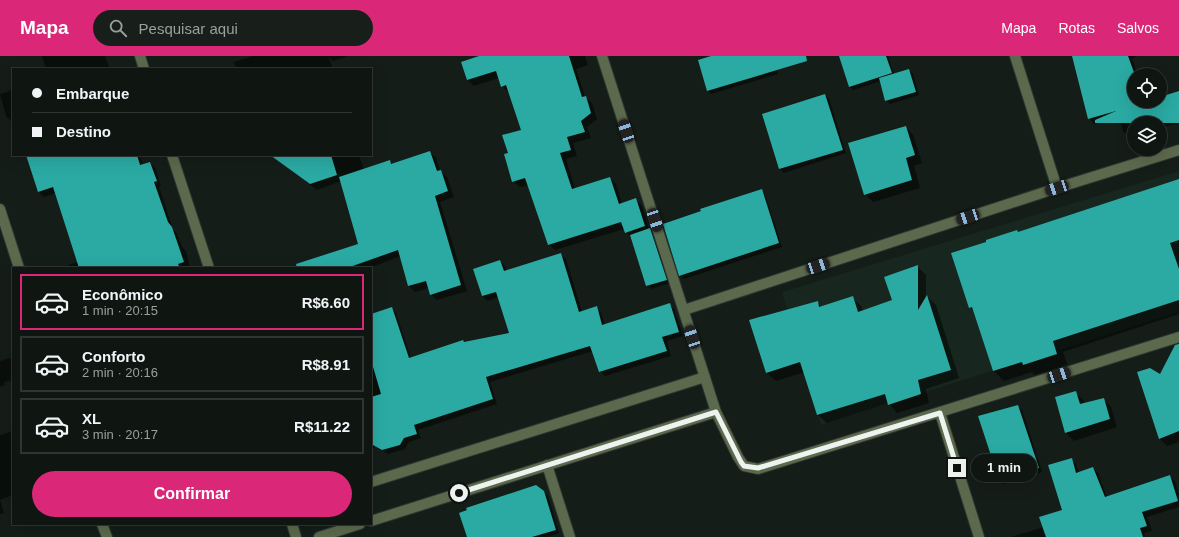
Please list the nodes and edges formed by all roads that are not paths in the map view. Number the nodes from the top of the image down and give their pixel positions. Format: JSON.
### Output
{"nodes":[{"id":1,"x":140,"y":56,"type":"edge"},
{"id":2,"x":602,"y":56,"type":"edge"},
{"id":3,"x":1015,"y":56,"type":"edge"},
{"id":4,"x":144,"y":68,"type":"edge"},
{"id":5,"x":1179,"y":150,"type":"edge"},
{"id":6,"x":172,"y":156,"type":"edge"},
{"id":7,"x":1057,"y":188,"type":"junction"},
{"id":8,"x":0,"y":209,"type":"edge"},
{"id":9,"x":19,"y":267,"type":"edge"},
{"id":10,"x":209,"y":267,"type":"edge"},
{"id":11,"x":684,"y":310,"type":"junction"},
{"id":12,"x":1179,"y":337,"type":"edge"},
{"id":13,"x":705,"y":377,"type":"junction"},
{"id":14,"x":716,"y":412,"type":"junction"},
{"id":15,"x":940,"y":413,"type":"junction"},
{"id":16,"x":547,"y":465,"type":"junction"},
{"id":17,"x":372,"y":482,"type":"edge"},
{"id":18,"x":372,"y":521,"type":"edge"},
{"id":19,"x":102,"y":525,"type":"edge"},
{"id":20,"x":292,"y":525,"type":"edge"},
{"id":21,"x":357,"y":525,"type":"edge"},
{"id":22,"x":107,"y":537,"type":"edge"},
{"id":23,"x":296,"y":537,"type":"edge"},
{"id":24,"x":319,"y":537,"type":"edge"},
{"id":25,"x":570,"y":537,"type":"edge"},
{"id":26,"x":979,"y":537,"type":"edge"}],
"edges":[{"from":1,"to":4,"type":"street"},
{"from":2,"to":11,"type":"street"},
{"from":3,"to":7,"type":"street"},
{"from":5,"to":7,"type":"street"},
{"from":6,"to":10,"type":"street"},
{"from":7,"to":11,"type":"street"},
{"from":8,"to":9,"type":"street"},
{"from":11,"to":13,"type":"street"},
{"from":12,"to":15,"type":"street"},
{"from":13,"to":14,"type":"street"},
{"from":13,"to":17,"type":"street"},
{"from":14,"to":15,"type":"street"},
{"from":14,"to":16,"type":"street"},
{"from":15,"to":26,"type":"street"},
{"from":16,"to":18,"type":"street"},
{"from":16,"to":25,"type":"street"},
{"from":19,"to":22,"type":"street"},
{"from":20,"to":23,"type":"street"},
{"from":21,"to":24,"type":"street"}]}
